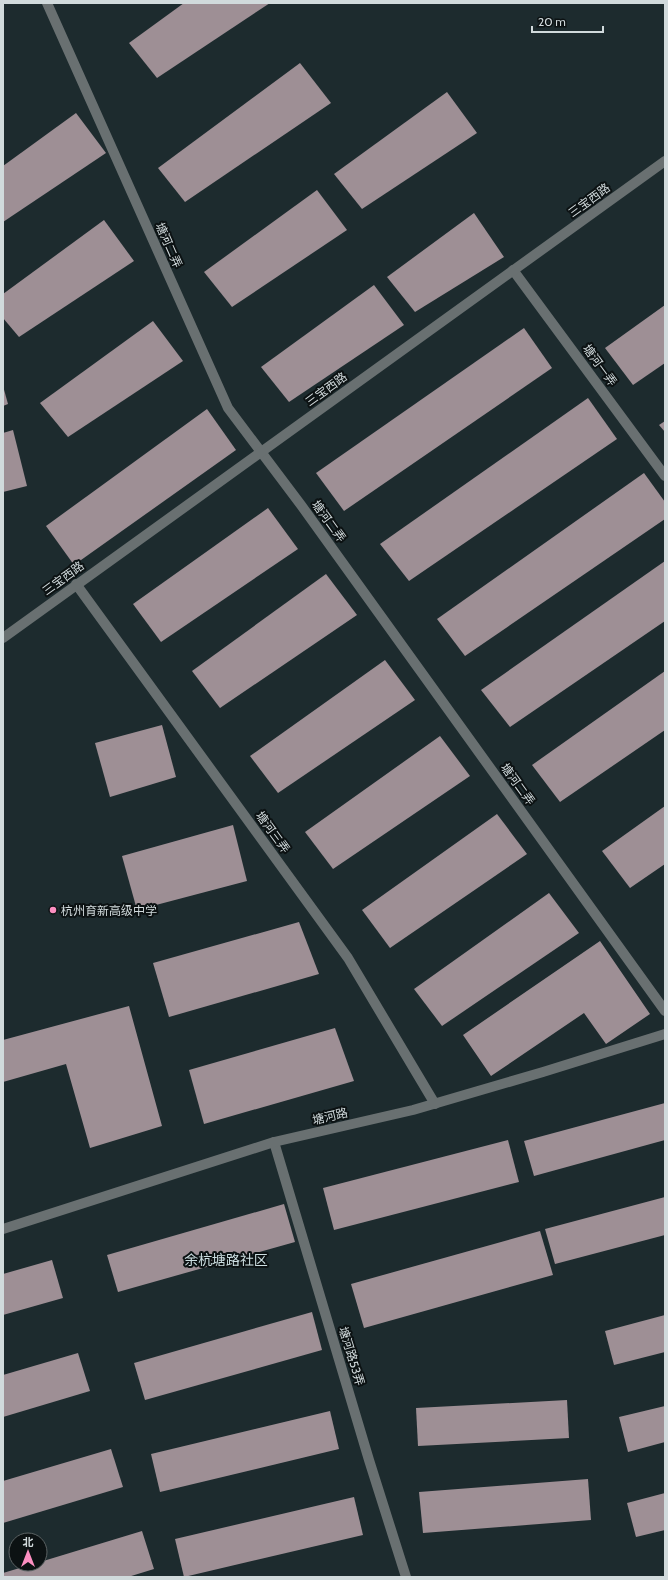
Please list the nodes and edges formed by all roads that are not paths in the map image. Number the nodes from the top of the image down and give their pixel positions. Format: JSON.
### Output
{"nodes":[{"id":1,"x":47,"y":3,"type":"edge"},
{"id":2,"x":665,"y":161,"type":"edge"},
{"id":3,"x":513,"y":270,"type":"junction"},
{"id":4,"x":261,"y":452,"type":"junction"},
{"id":5,"x":665,"y":476,"type":"edge"},
{"id":6,"x":76,"y":584,"type":"junction"},
{"id":7,"x":3,"y":638,"type":"edge"},
{"id":8,"x":665,"y":1012,"type":"edge"},
{"id":9,"x":665,"y":1034,"type":"edge"},
{"id":10,"x":435,"y":1104,"type":"junction"},
{"id":11,"x":274,"y":1142,"type":"junction"},
{"id":12,"x":3,"y":1229,"type":"edge"},
{"id":13,"x":406,"y":1577,"type":"edge"}],
"edges":[{"from":1,"to":4,"type":"street","name":"塘河二弄"},
{"from":2,"to":3,"type":"street","name":"三宝西路"},
{"from":3,"to":4,"type":"street","name":"三宝西路"},
{"from":3,"to":5,"type":"street","name":"塘河一弄"},
{"from":4,"to":6,"type":"street","name":"三宝西路"},
{"from":4,"to":8,"type":"street","name":"塘河二弄"},
{"from":6,"to":7,"type":"street","name":"三宝西路"},
{"from":6,"to":10,"type":"street","name":"塘河三弄"},
{"from":9,"to":10,"type":"street","name":"塘河路"},
{"from":10,"to":11,"type":"street","name":"塘河路"},
{"from":11,"to":12,"type":"street","name":"塘河路"},
{"from":11,"to":13,"type":"street","name":"塘河路53弄"}]}
